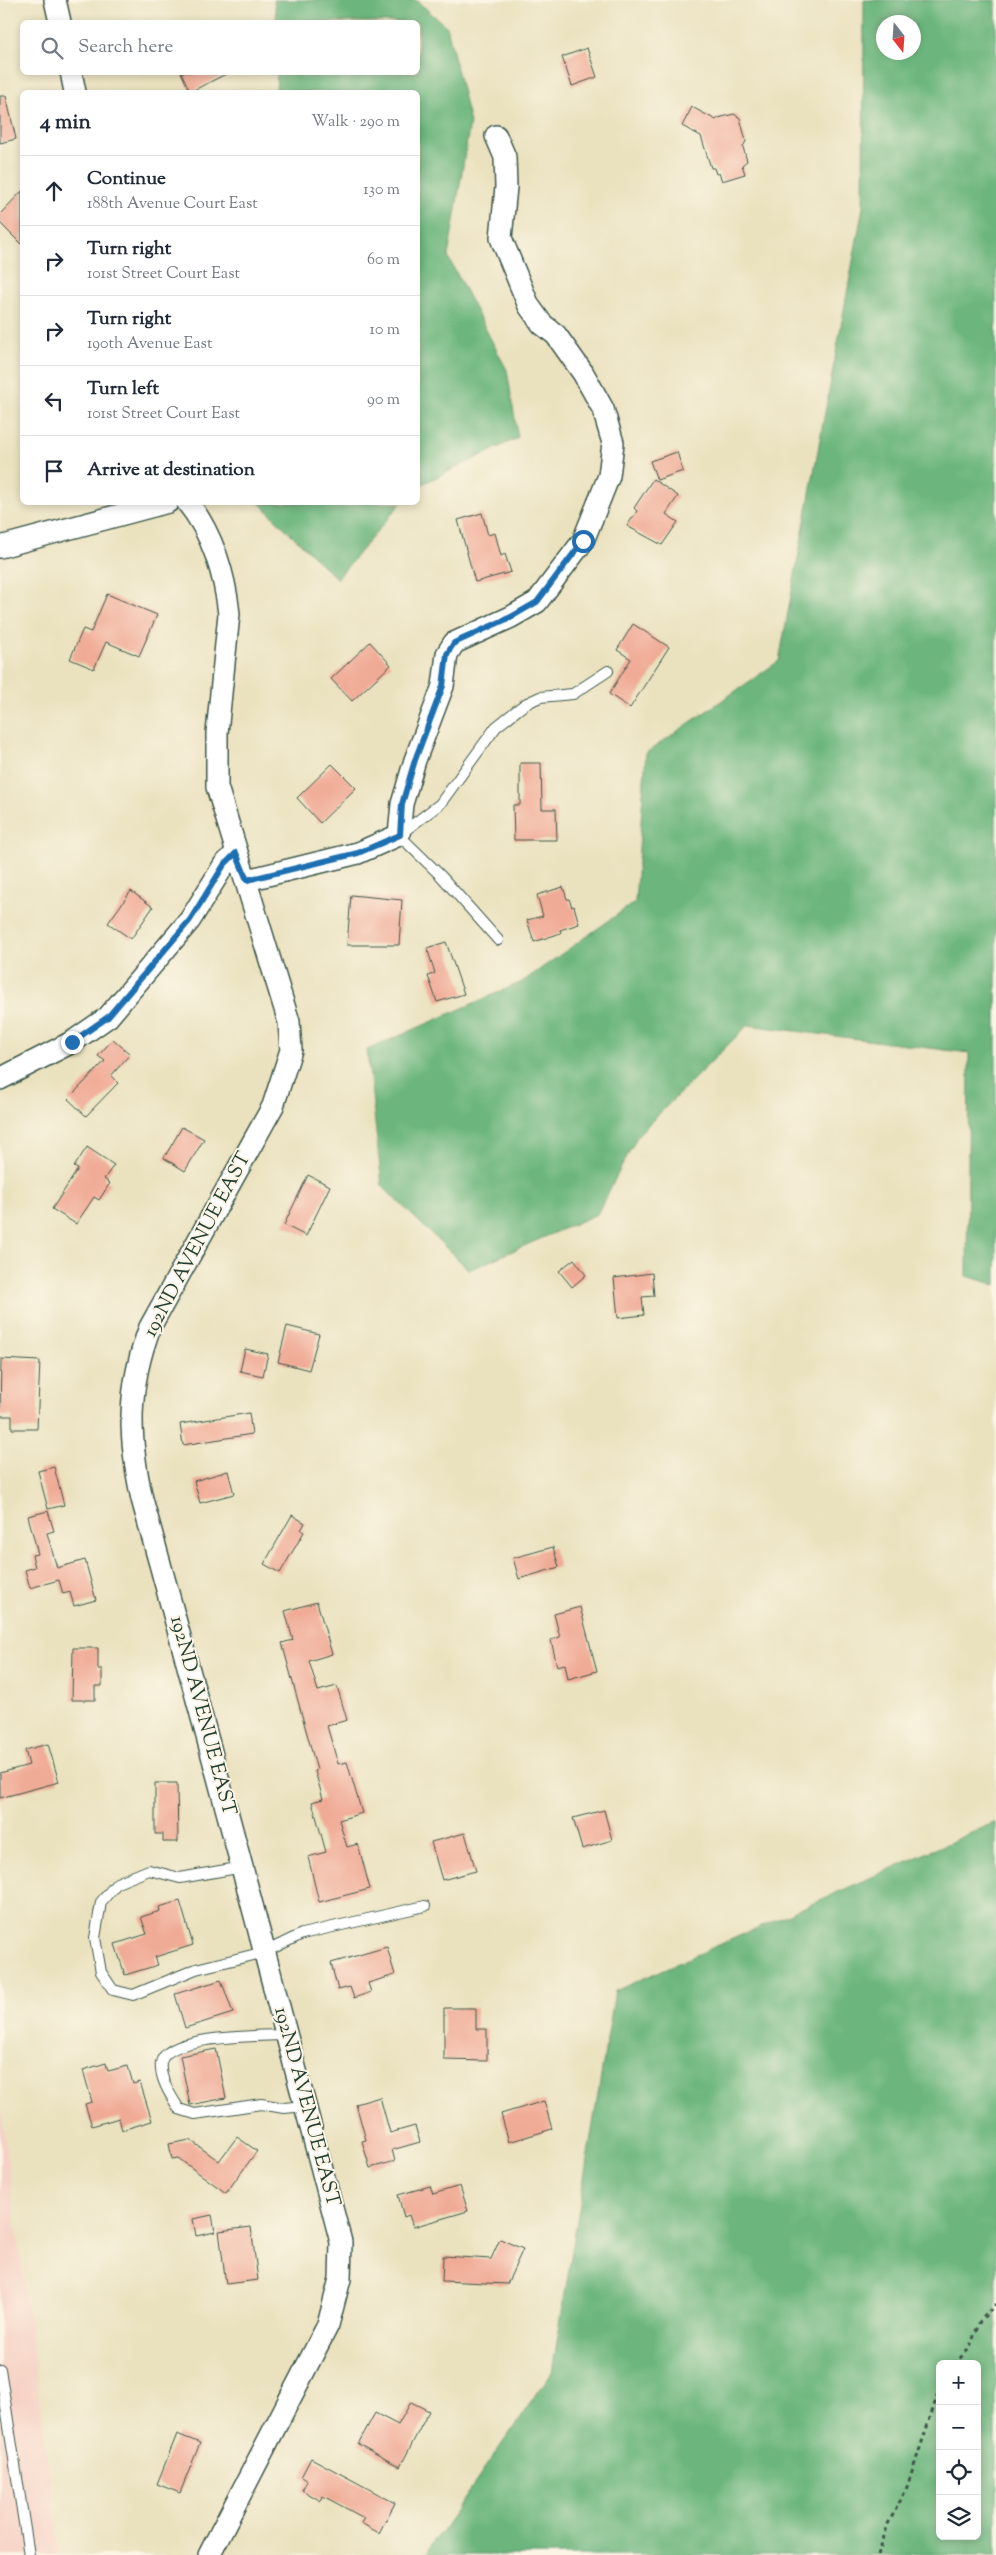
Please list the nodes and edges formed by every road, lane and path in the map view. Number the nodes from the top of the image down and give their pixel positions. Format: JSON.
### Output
{"nodes":[{"id":1,"x":55,"y":0,"type":"edge"},
{"id":2,"x":60,"y":20,"type":"edge"},
{"id":3,"x":72,"y":75,"type":"edge"},
{"id":4,"x":75,"y":90,"type":"edge"},
{"id":5,"x":496,"y":136,"type":"dead end"},
{"id":6,"x":157,"y":505,"type":"edge"},
{"id":7,"x":190,"y":505,"type":"edge"},
{"id":8,"x":0,"y":547,"type":"edge"},
{"id":9,"x":608,"y":671,"type":"dead end"},
{"id":10,"x":400,"y":835,"type":"junction"},
{"id":11,"x":236,"y":853,"type":"junction"},
{"id":12,"x":247,"y":880,"type":"junction"},
{"id":13,"x":498,"y":940,"type":"dead end"},
{"id":14,"x":0,"y":1079,"type":"edge"},
{"id":15,"x":243,"y":1867,"type":"junction"},
{"id":16,"x":425,"y":1906,"type":"dead end"},
{"id":17,"x":265,"y":1952,"type":"junction"},
{"id":18,"x":287,"y":2036,"type":"junction"},
{"id":19,"x":306,"y":2106,"type":"junction"},
{"id":20,"x":996,"y":2304,"type":"edge"},
{"id":21,"x":958,"y":2360,"type":"edge"},
{"id":22,"x":0,"y":2369,"type":"edge"},
{"id":23,"x":936,"y":2400,"type":"edge"},
{"id":24,"x":29,"y":2555,"type":"edge"},
{"id":25,"x":209,"y":2555,"type":"edge"},
{"id":26,"x":878,"y":2555,"type":"edge"}],
"edges":[{"from":1,"to":2,"type":"street"},
{"from":3,"to":4,"type":"street"},
{"from":5,"to":10,"type":"street"},
{"from":6,"to":8,"type":"street"},
{"from":7,"to":11,"type":"street"},
{"from":9,"to":10,"type":"lane"},
{"from":10,"to":12,"type":"street"},
{"from":10,"to":13,"type":"lane"},
{"from":11,"to":12,"type":"street","name":"192ND AVENUE EAST"},
{"from":11,"to":14,"type":"street"},
{"from":12,"to":15,"type":"street","name":"192ND AVENUE EAST"},
{"from":15,"to":17,"type":"street","name":"192ND AVENUE EAST"},
{"from":15,"to":17,"type":"lane"},
{"from":16,"to":17,"type":"lane"},
{"from":17,"to":18,"type":"street","name":"192ND AVENUE EAST"},
{"from":18,"to":19,"type":"street","name":"192ND AVENUE EAST"},
{"from":18,"to":19,"type":"lane"},
{"from":19,"to":25,"type":"street","name":"192ND AVENUE EAST"},
{"from":20,"to":21,"type":"path"},
{"from":22,"to":24,"type":"lane"},
{"from":23,"to":26,"type":"path"}]}
